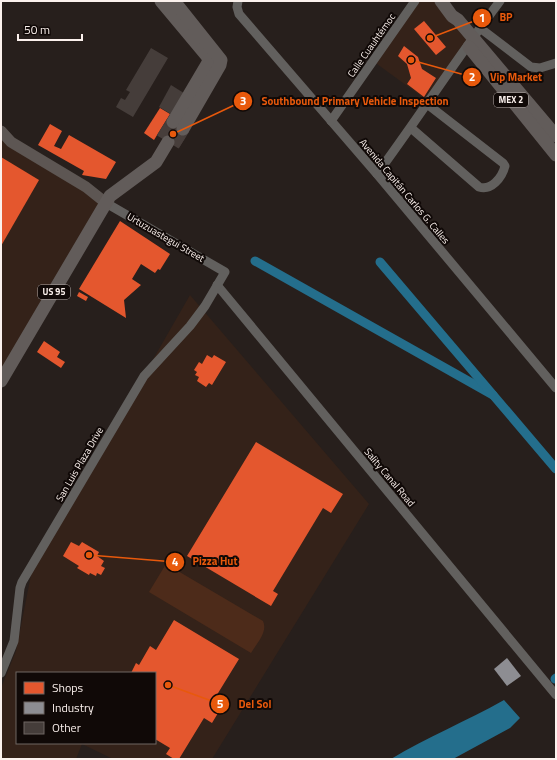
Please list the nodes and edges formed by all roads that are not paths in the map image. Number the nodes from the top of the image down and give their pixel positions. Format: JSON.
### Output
{"nodes":[{"id":1,"x":161,"y":1,"type":"edge"},
{"id":2,"x":167,"y":1,"type":"edge"},
{"id":3,"x":174,"y":1,"type":"edge"},
{"id":4,"x":415,"y":1,"type":"edge"},
{"id":5,"x":441,"y":1,"type":"edge"},
{"id":6,"x":500,"y":1,"type":"edge"},
{"id":7,"x":237,"y":4,"type":"edge"},
{"id":8,"x":473,"y":37,"type":"junction"},
{"id":9,"x":556,"y":63,"type":"edge"},
{"id":10,"x":427,"y":104,"type":"junction"},
{"id":11,"x":331,"y":120,"type":"junction"},
{"id":12,"x":178,"y":125,"type":"junction"},
{"id":13,"x":411,"y":128,"type":"junction"},
{"id":14,"x":1,"y":131,"type":"edge"},
{"id":15,"x":556,"y":136,"type":"edge"},
{"id":16,"x":168,"y":142,"type":"tunnel mouth"},
{"id":17,"x":1,"y":144,"type":"edge"},
{"id":18,"x":556,"y":155,"type":"edge"},
{"id":19,"x":377,"y":174,"type":"junction"},
{"id":20,"x":109,"y":199,"type":"junction"},
{"id":21,"x":217,"y":285,"type":"junction"},
{"id":22,"x":1,"y":381,"type":"edge"},
{"id":23,"x":556,"y":388,"type":"edge"},
{"id":24,"x":1,"y":673,"type":"edge"},
{"id":25,"x":556,"y":695,"type":"edge"}],
"edges":[{"from":1,"to":12,"type":"highway"},
{"from":2,"to":12,"type":"highway"},
{"from":3,"to":12,"type":"highway"},
{"from":4,"to":11,"type":"street","name":"Calle Cuauhtémoc"},
{"from":5,"to":8,"type":"highway","number":"MEX 2"},
{"from":6,"to":8,"type":"street"},
{"from":7,"to":11,"type":"street","name":"Avenida Capitán Carlos G. Calles"},
{"from":8,"to":9,"type":"street"},
{"from":8,"to":10,"type":"street"},
{"from":8,"to":15,"type":"highway","number":"MEX 2"},
{"from":8,"to":18,"type":"highway","number":"MEX 2"},
{"from":10,"to":13,"type":"street"},
{"from":10,"to":13,"type":"street"},
{"from":11,"to":19,"type":"street","name":"Avenida Capitán Carlos G. Calles"},
{"from":13,"to":19,"type":"street"},
{"from":14,"to":20,"type":"main road","name":"Urtuzuastegui Street"},
{"from":16,"to":20,"type":"highway","number":"US 95"},
{"from":17,"to":20,"type":"main road","name":"Urtuzuastegui Street"},
{"from":19,"to":23,"type":"street","name":"Avenida Capitán Carlos G. Calles"},
{"from":20,"to":21,"type":"street","name":"Urtuzuastegui Street"},
{"from":20,"to":22,"type":"highway","number":"US 95"},
{"from":21,"to":24,"type":"street","name":"San Luis Plaza Drive"},
{"from":21,"to":25,"type":"street","name":"Sality Canal Road"}]}
